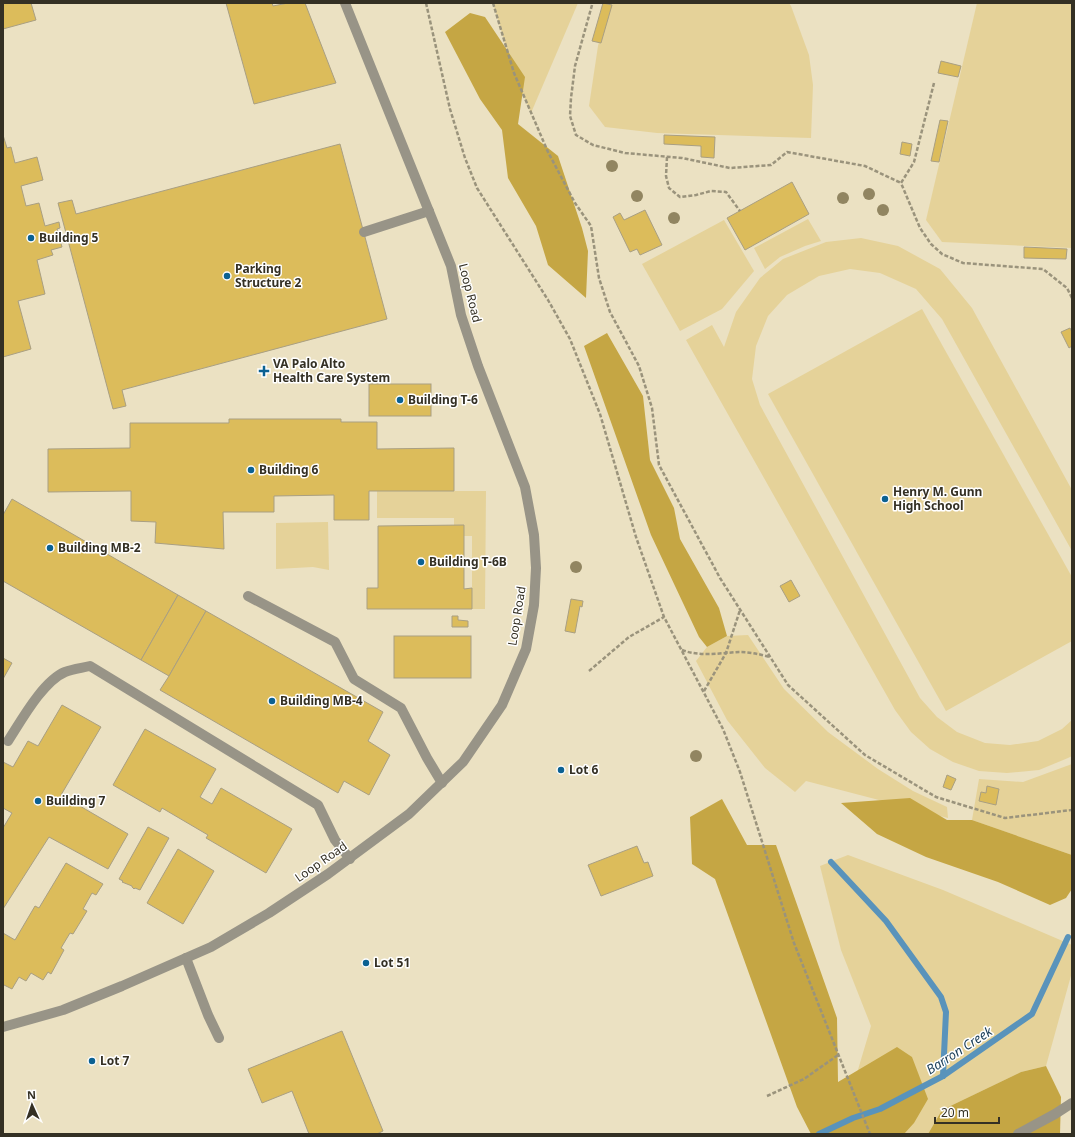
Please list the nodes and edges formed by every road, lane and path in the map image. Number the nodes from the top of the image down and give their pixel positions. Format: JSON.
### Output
{"nodes":[{"id":1,"x":345,"y":3,"type":"edge"},
{"id":2,"x":426,"y":3,"type":"edge"},
{"id":3,"x":492,"y":3,"type":"edge"},
{"id":4,"x":592,"y":5,"type":"dead end"},
{"id":5,"x":934,"y":83,"type":"dead end"},
{"id":6,"x":667,"y":157,"type":"junction"},
{"id":7,"x":901,"y":183,"type":"junction"},
{"id":8,"x":429,"y":211,"type":"junction"},
{"id":9,"x":740,"y":211,"type":"dead end"},
{"id":10,"x":364,"y":232,"type":"dead end"},
{"id":11,"x":1072,"y":298,"type":"edge"},
{"id":12,"x":248,"y":596,"type":"dead end"},
{"id":13,"x":740,"y":610,"type":"junction"},
{"id":14,"x":664,"y":617,"type":"junction"},
{"id":15,"x":682,"y":650,"type":"junction"},
{"id":16,"x":726,"y":653,"type":"junction"},
{"id":17,"x":770,"y":657,"type":"junction"},
{"id":18,"x":590,"y":671,"type":"dead end"},
{"id":19,"x":704,"y":692,"type":"junction"},
{"id":20,"x":8,"y":741,"type":"dead end"},
{"id":21,"x":442,"y":784,"type":"junction"},
{"id":22,"x":1072,"y":810,"type":"edge"},
{"id":23,"x":350,"y":859,"type":"junction"},
{"id":24,"x":186,"y":958,"type":"junction"},
{"id":25,"x":3,"y":1027,"type":"edge"},
{"id":26,"x":219,"y":1038,"type":"dead end"},
{"id":27,"x":838,"y":1055,"type":"junction"},
{"id":28,"x":767,"y":1096,"type":"dead end"},
{"id":29,"x":1072,"y":1103,"type":"edge"},
{"id":30,"x":870,"y":1134,"type":"edge"},
{"id":31,"x":1018,"y":1134,"type":"edge"}],
"edges":[{"from":1,"to":8,"type":"street","name":"Loop Road"},
{"from":2,"to":14,"type":"path"},
{"from":3,"to":13,"type":"path"},
{"from":4,"to":6,"type":"path"},
{"from":5,"to":7,"type":"path"},
{"from":6,"to":7,"type":"path"},
{"from":6,"to":9,"type":"path"},
{"from":7,"to":11,"type":"path"},
{"from":8,"to":10,"type":"street"},
{"from":8,"to":21,"type":"street","name":"Loop Road"},
{"from":12,"to":21,"type":"street"},
{"from":13,"to":16,"type":"path"},
{"from":13,"to":17,"type":"path"},
{"from":14,"to":15,"type":"path"},
{"from":14,"to":18,"type":"path"},
{"from":15,"to":16,"type":"path"},
{"from":15,"to":19,"type":"path"},
{"from":16,"to":17,"type":"path"},
{"from":16,"to":19,"type":"path"},
{"from":17,"to":22,"type":"path"},
{"from":19,"to":27,"type":"path"},
{"from":20,"to":23,"type":"street"},
{"from":21,"to":23,"type":"street","name":"Loop Road"},
{"from":23,"to":24,"type":"street","name":"Loop Road"},
{"from":24,"to":25,"type":"street","name":"Loop Road"},
{"from":24,"to":26,"type":"street"},
{"from":27,"to":28,"type":"path"},
{"from":27,"to":30,"type":"path"},
{"from":29,"to":31,"type":"street"}]}
